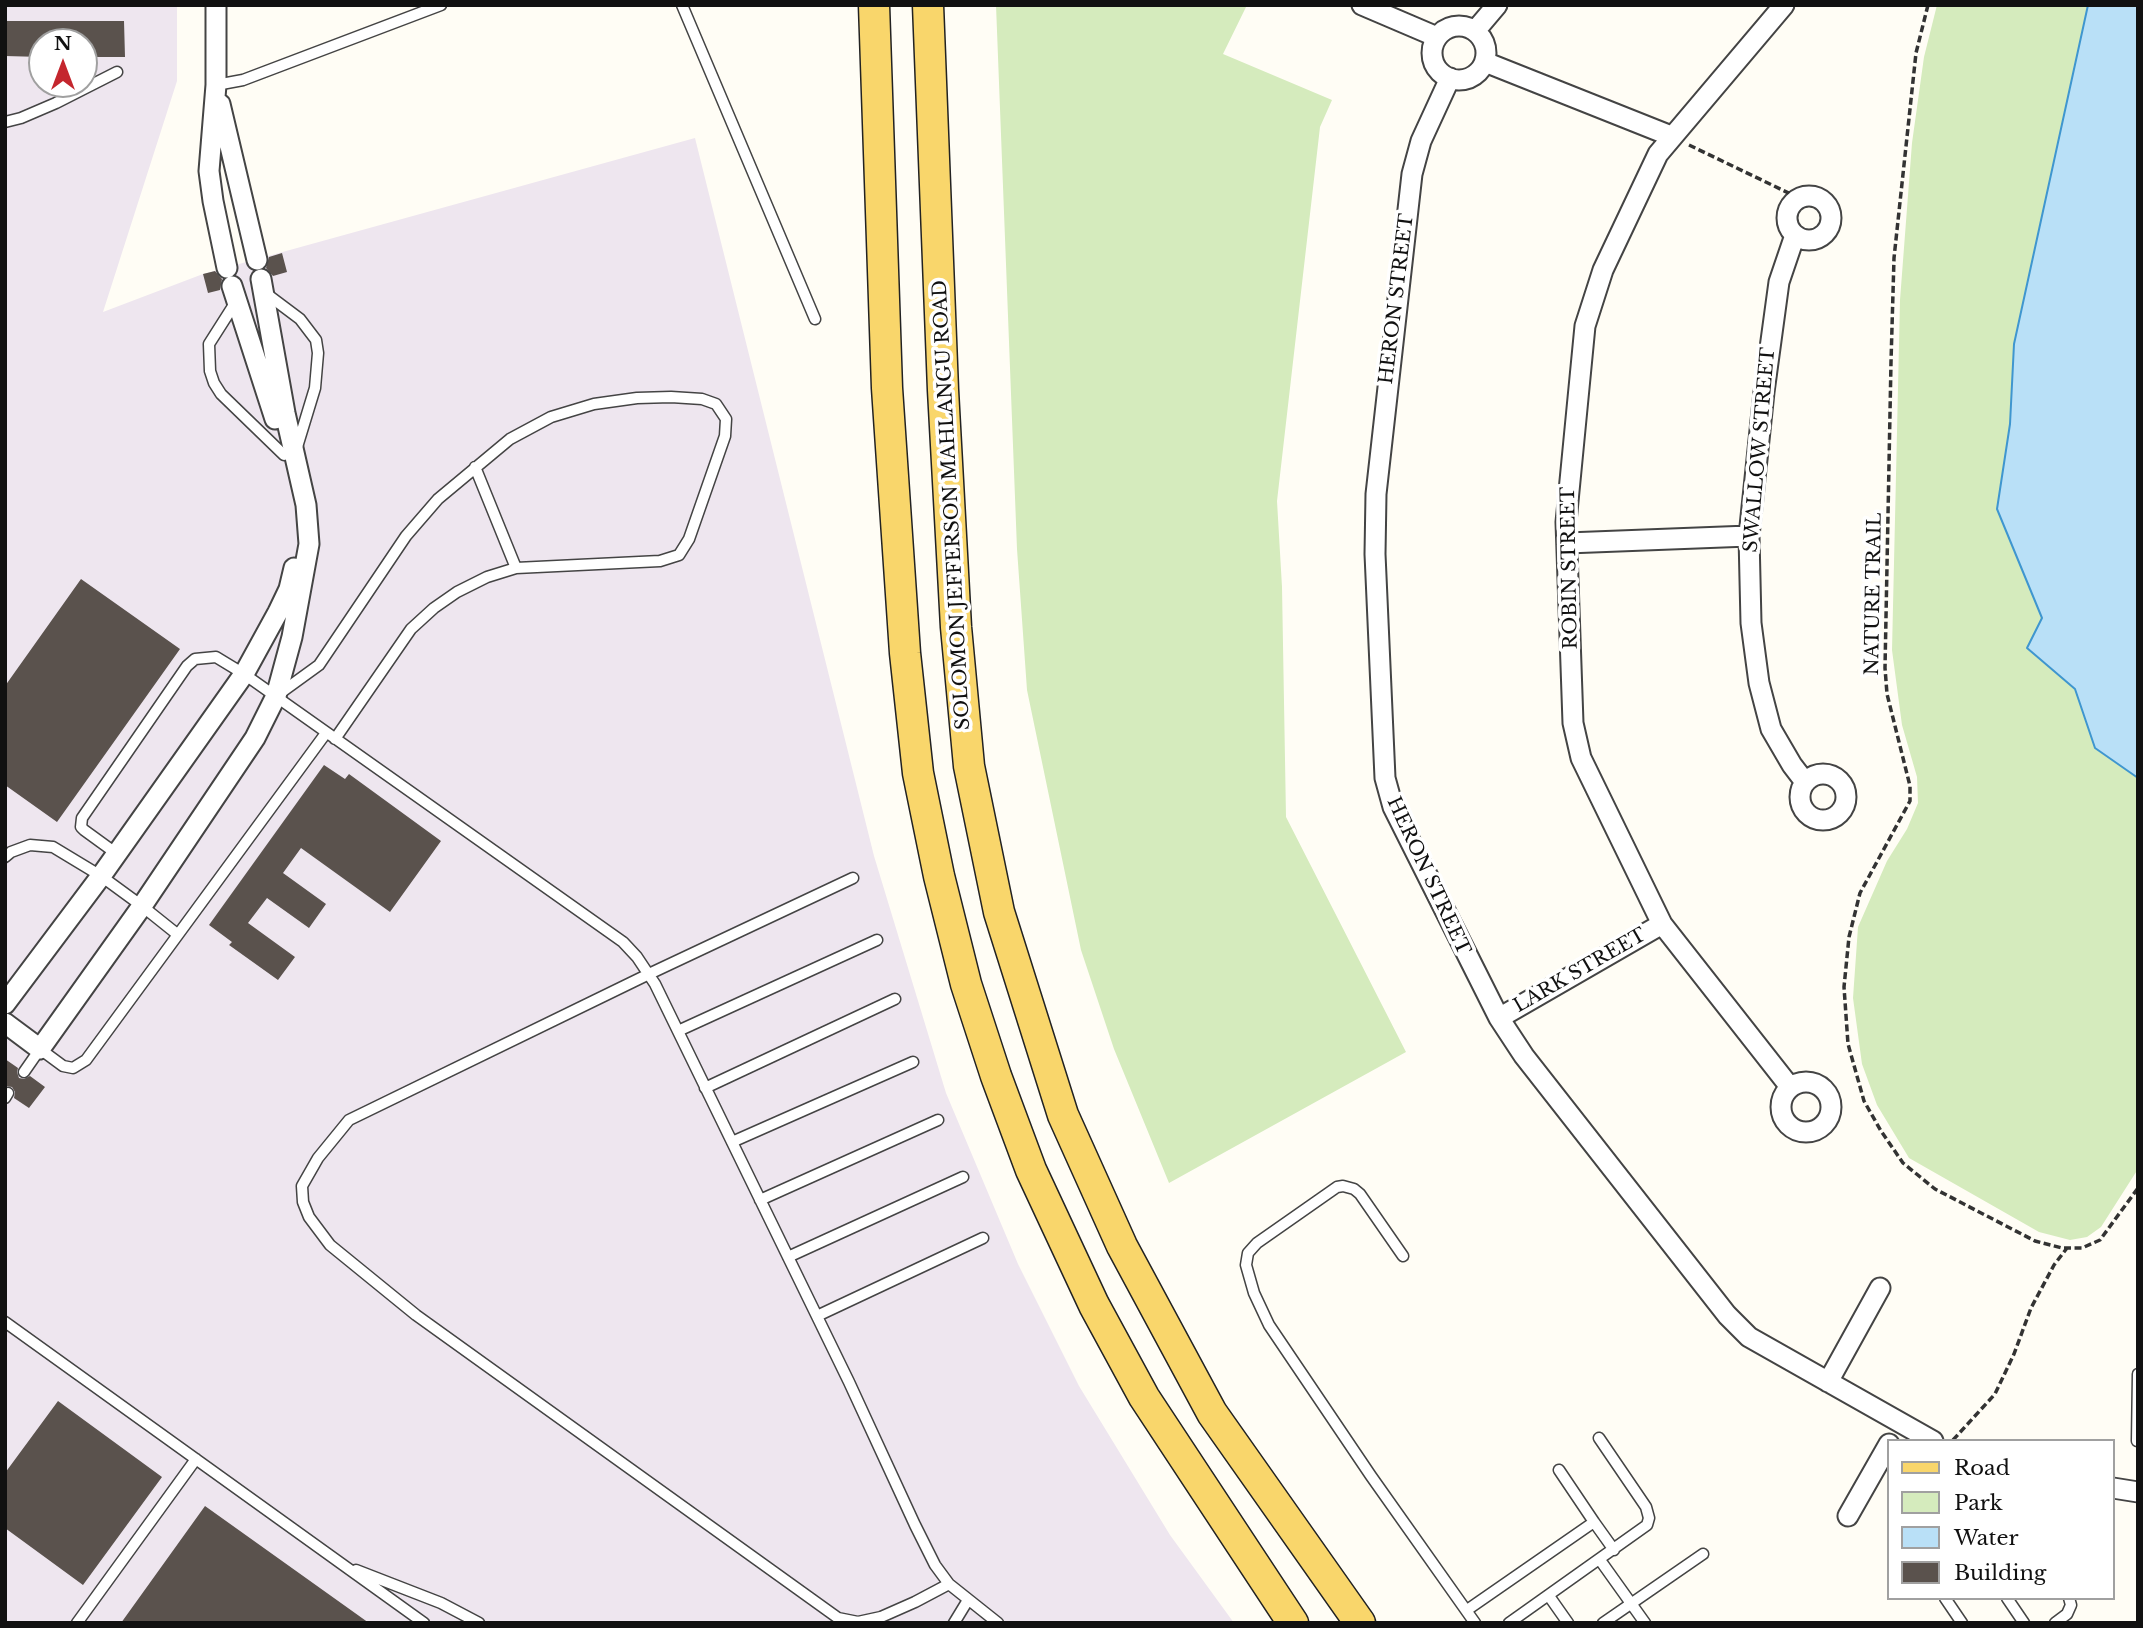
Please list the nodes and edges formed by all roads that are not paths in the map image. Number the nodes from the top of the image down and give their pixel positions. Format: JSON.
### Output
{"nodes":[{"id":1,"x":216,"y":5,"type":"edge"},
{"id":2,"x":441,"y":5,"type":"edge"},
{"id":3,"x":682,"y":5,"type":"edge"},
{"id":4,"x":874,"y":5,"type":"edge"},
{"id":5,"x":928,"y":5,"type":"edge"},
{"id":6,"x":1362,"y":5,"type":"edge"},
{"id":7,"x":1497,"y":5,"type":"edge"},
{"id":8,"x":1784,"y":5,"type":"edge"},
{"id":9,"x":1475,"y":31,"type":"junction"},
{"id":10,"x":1437,"y":37,"type":"junction"},
{"id":11,"x":1485,"y":62,"type":"junction"},
{"id":12,"x":117,"y":72,"type":"dead end"},
{"id":13,"x":1450,"y":78,"type":"junction"},
{"id":14,"x":216,"y":86,"type":"junction"},
{"id":15,"x":5,"y":122,"type":"edge"},
{"id":16,"x":1671,"y":136,"type":"junction"},
{"id":17,"x":1795,"y":236,"type":"junction"},
{"id":18,"x":261,"y":277,"type":"junction"},
{"id":19,"x":232,"y":285,"type":"junction"},
{"id":20,"x":815,"y":319,"type":"dead end"},
{"id":21,"x":289,"y":455,"type":"junction"},
{"id":22,"x":475,"y":467,"type":"junction"},
{"id":23,"x":1749,"y":536,"type":"junction"},
{"id":24,"x":1567,"y":543,"type":"junction"},
{"id":25,"x":516,"y":568,"type":"junction"},
{"id":26,"x":244,"y":674,"type":"junction"},
{"id":27,"x":276,"y":696,"type":"junction"},
{"id":28,"x":330,"y":736,"type":"junction"},
{"id":29,"x":1805,"y":782,"type":"dead end"},
{"id":30,"x":117,"y":854,"type":"junction"},
{"id":31,"x":5,"y":857,"type":"edge"},
{"id":32,"x":101,"y":876,"type":"junction"},
{"id":33,"x":853,"y":878,"type":"dead end"},
{"id":34,"x":142,"y":906,"type":"junction"},
{"id":35,"x":1662,"y":924,"type":"junction"},
{"id":36,"x":177,"y":934,"type":"junction"},
{"id":37,"x":877,"y":940,"type":"dead end"},
{"id":38,"x":649,"y":974,"type":"junction"},
{"id":39,"x":895,"y":999,"type":"dead end"},
{"id":40,"x":5,"y":1004,"type":"edge"},
{"id":41,"x":1499,"y":1018,"type":"junction"},
{"id":42,"x":5,"y":1023,"type":"edge"},
{"id":43,"x":678,"y":1031,"type":"junction"},
{"id":44,"x":40,"y":1049,"type":"junction"},
{"id":45,"x":913,"y":1062,"type":"dead end"},
{"id":46,"x":24,"y":1072,"type":"dead end"},
{"id":47,"x":1790,"y":1087,"type":"dead end"},
{"id":48,"x":705,"y":1088,"type":"junction"},
{"id":49,"x":938,"y":1120,"type":"dead end"},
{"id":50,"x":732,"y":1142,"type":"junction"},
{"id":51,"x":963,"y":1177,"type":"dead end"},
{"id":52,"x":760,"y":1200,"type":"junction"},
{"id":53,"x":983,"y":1238,"type":"dead end"},
{"id":54,"x":1403,"y":1256,"type":"dead end"},
{"id":55,"x":788,"y":1257,"type":"junction"},
{"id":56,"x":1880,"y":1287,"type":"dead end"},
{"id":57,"x":817,"y":1316,"type":"junction"},
{"id":58,"x":5,"y":1322,"type":"edge"},
{"id":59,"x":2138,"y":1374,"type":"edge"},
{"id":60,"x":1828,"y":1382,"type":"junction"},
{"id":61,"x":1901,"y":1422,"type":"junction"},
{"id":62,"x":1599,"y":1438,"type":"dead end"},
{"id":63,"x":1892,"y":1439,"type":"edge"},
{"id":64,"x":1930,"y":1439,"type":"edge"},
{"id":65,"x":2137,"y":1441,"type":"edge"},
{"id":66,"x":1888,"y":1446,"type":"edge"},
{"id":67,"x":197,"y":1459,"type":"junction"},
{"id":68,"x":1559,"y":1470,"type":"dead end"},
{"id":69,"x":2115,"y":1488,"type":"edge"},
{"id":70,"x":2138,"y":1492,"type":"edge"},
{"id":71,"x":1848,"y":1516,"type":"dead end"},
{"id":72,"x":1594,"y":1522,"type":"junction"},
{"id":73,"x":1614,"y":1550,"type":"junction"},
{"id":74,"x":1703,"y":1553,"type":"dead end"},
{"id":75,"x":1600,"y":1560,"type":"junction"},
{"id":76,"x":340,"y":1563,"type":"junction"},
{"id":77,"x":949,"y":1584,"type":"junction"},
{"id":78,"x":1549,"y":1596,"type":"junction"},
{"id":79,"x":968,"y":1600,"type":"junction"},
{"id":80,"x":1946,"y":1600,"type":"edge"},
{"id":81,"x":2008,"y":1600,"type":"edge"},
{"id":82,"x":2069,"y":1600,"type":"edge"},
{"id":83,"x":1631,"y":1604,"type":"junction"},
{"id":84,"x":1466,"y":1610,"type":"junction"},
{"id":85,"x":77,"y":1623,"type":"edge"},
{"id":86,"x":424,"y":1623,"type":"edge"},
{"id":87,"x":479,"y":1623,"type":"edge"},
{"id":88,"x":954,"y":1623,"type":"edge"},
{"id":89,"x":998,"y":1623,"type":"edge"},
{"id":90,"x":1293,"y":1623,"type":"edge"},
{"id":91,"x":1360,"y":1623,"type":"edge"},
{"id":92,"x":1475,"y":1623,"type":"edge"},
{"id":93,"x":1509,"y":1623,"type":"edge"},
{"id":94,"x":1568,"y":1623,"type":"edge"},
{"id":95,"x":1603,"y":1623,"type":"edge"},
{"id":96,"x":1645,"y":1623,"type":"edge"},
{"id":97,"x":1962,"y":1623,"type":"edge"},
{"id":98,"x":2024,"y":1623,"type":"edge"},
{"id":99,"x":2055,"y":1623,"type":"edge"}],
"edges":[{"from":1,"to":14,"type":"street"},
{"from":2,"to":14,"type":"lane"},
{"from":3,"to":20,"type":"lane"},
{"from":4,"to":90,"type":"main road"},
{"from":5,"to":91,"type":"main road","name":"SOLOMON JEFFERSON MAHLANGU ROAD"},
{"from":6,"to":10,"type":"street"},
{"from":7,"to":9,"type":"street"},
{"from":8,"to":16,"type":"street","name":"ROBIN STREET"},
{"from":9,"to":10,"type":"street"},
{"from":9,"to":11,"type":"street"},
{"from":10,"to":13,"type":"street"},
{"from":11,"to":13,"type":"street"},
{"from":11,"to":16,"type":"street"},
{"from":12,"to":15,"type":"lane"},
{"from":13,"to":41,"type":"street","name":"HERON STREET"},
{"from":14,"to":18,"type":"street"},
{"from":14,"to":19,"type":"street"},
{"from":16,"to":24,"type":"street","name":"ROBIN STREET"},
{"from":17,"to":17,"type":"street"},
{"from":17,"to":23,"type":"street","name":"SWALLOW STREET"},
{"from":18,"to":21,"type":"street"},
{"from":18,"to":21,"type":"lane"},
{"from":19,"to":21,"type":"street"},
{"from":19,"to":21,"type":"lane"},
{"from":21,"to":26,"type":"street"},
{"from":21,"to":27,"type":"street"},
{"from":22,"to":25,"type":"lane"},
{"from":22,"to":25,"type":"lane"},
{"from":22,"to":27,"type":"lane"},
{"from":23,"to":24,"type":"street"},
{"from":23,"to":29,"type":"street","name":"SWALLOW STREET"},
{"from":24,"to":35,"type":"street","name":"ROBIN STREET"},
{"from":25,"to":28,"type":"lane"},
{"from":26,"to":27,"type":"lane"},
{"from":26,"to":30,"type":"street"},
{"from":26,"to":30,"type":"lane"},
{"from":27,"to":28,"type":"lane"},
{"from":27,"to":34,"type":"street"},
{"from":28,"to":36,"type":"lane"},
{"from":28,"to":38,"type":"lane"},
{"from":30,"to":32,"type":"street"},
{"from":31,"to":32,"type":"lane"},
{"from":32,"to":34,"type":"lane"},
{"from":32,"to":40,"type":"street"},
{"from":33,"to":38,"type":"lane"},
{"from":34,"to":36,"type":"lane"},
{"from":34,"to":44,"type":"street"},
{"from":35,"to":41,"type":"street","name":"LARK STREET"},
{"from":35,"to":47,"type":"street","name":"ROBIN STREET"},
{"from":36,"to":44,"type":"lane"},
{"from":37,"to":43,"type":"lane"},
{"from":38,"to":43,"type":"lane"},
{"from":38,"to":77,"type":"lane"},
{"from":39,"to":48,"type":"lane"},
{"from":41,"to":60,"type":"street","name":"HERON STREET"},
{"from":42,"to":44,"type":"street"},
{"from":43,"to":48,"type":"lane"},
{"from":44,"to":46,"type":"lane"},
{"from":45,"to":50,"type":"lane"},
{"from":48,"to":50,"type":"lane"},
{"from":49,"to":52,"type":"lane"},
{"from":50,"to":52,"type":"lane"},
{"from":51,"to":55,"type":"lane"},
{"from":52,"to":55,"type":"lane"},
{"from":53,"to":57,"type":"lane"},
{"from":54,"to":84,"type":"lane"},
{"from":55,"to":57,"type":"lane"},
{"from":56,"to":60,"type":"street"},
{"from":57,"to":77,"type":"lane"},
{"from":58,"to":67,"type":"lane"},
{"from":59,"to":65,"type":"lane"},
{"from":60,"to":61,"type":"street","name":"HERON STREET"},
{"from":61,"to":63,"type":"street"},
{"from":61,"to":64,"type":"street","name":"HERON STREET"},
{"from":62,"to":73,"type":"lane"},
{"from":66,"to":71,"type":"street"},
{"from":67,"to":76,"type":"lane"},
{"from":67,"to":85,"type":"lane"},
{"from":68,"to":72,"type":"lane"},
{"from":69,"to":70,"type":"street"},
{"from":72,"to":73,"type":"lane"},
{"from":72,"to":84,"type":"lane"},
{"from":73,"to":75,"type":"lane"},
{"from":74,"to":83,"type":"lane"},
{"from":75,"to":78,"type":"lane"},
{"from":75,"to":83,"type":"lane"},
{"from":76,"to":86,"type":"lane"},
{"from":76,"to":87,"type":"lane"},
{"from":77,"to":79,"type":"lane"},
{"from":78,"to":93,"type":"lane"},
{"from":78,"to":94,"type":"lane"},
{"from":79,"to":88,"type":"lane"},
{"from":79,"to":89,"type":"lane"},
{"from":80,"to":97,"type":"lane"},
{"from":81,"to":98,"type":"lane"},
{"from":82,"to":99,"type":"lane"},
{"from":83,"to":95,"type":"lane"},
{"from":83,"to":96,"type":"lane"},
{"from":84,"to":92,"type":"lane"}]}
